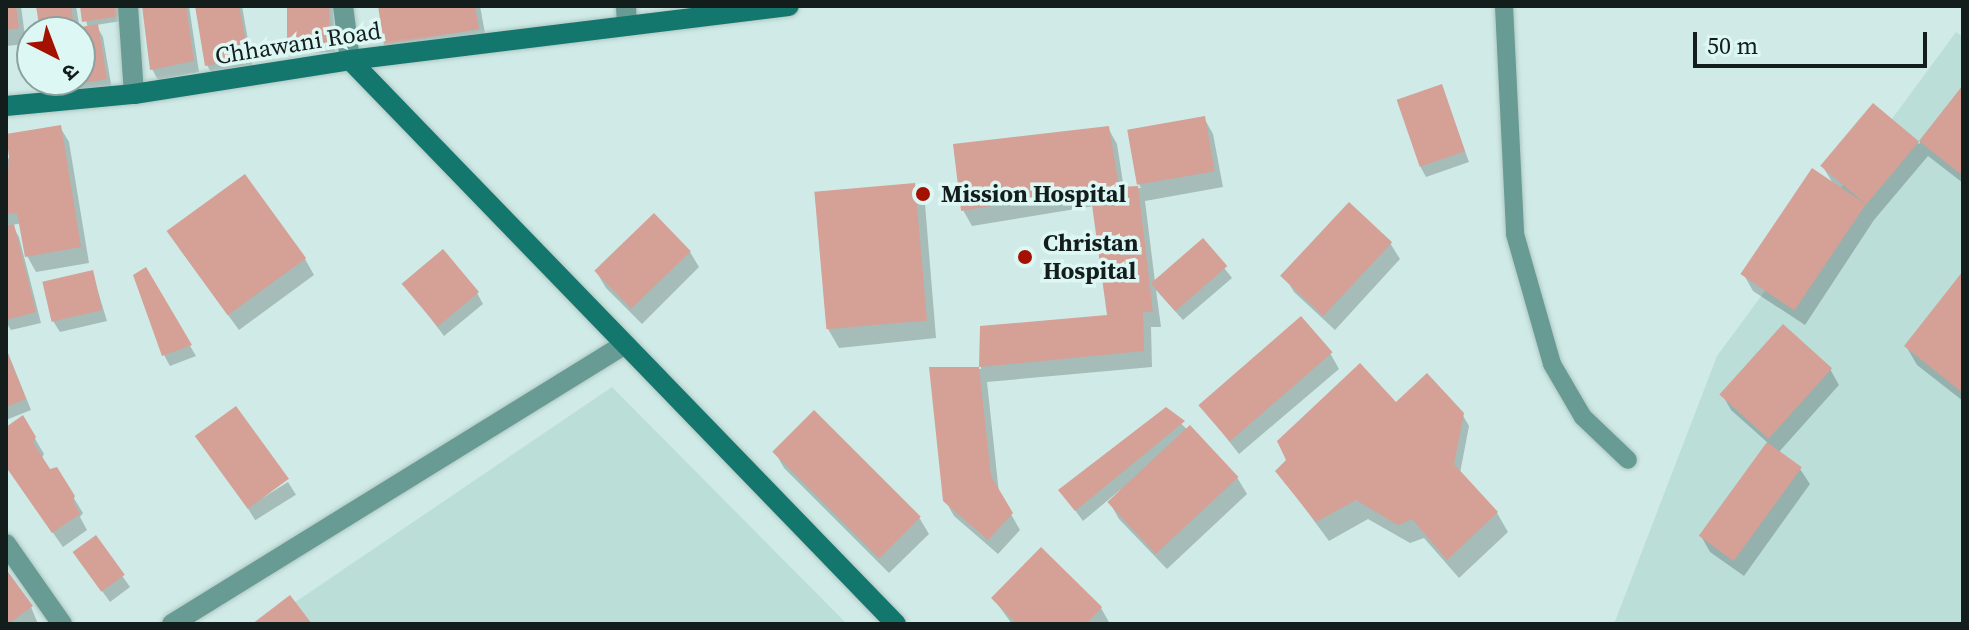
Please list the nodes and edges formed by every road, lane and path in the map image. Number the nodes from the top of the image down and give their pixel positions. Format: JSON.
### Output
{"nodes":[{"id":1,"x":128,"y":6,"type":"edge"},
{"id":2,"x":343,"y":6,"type":"edge"},
{"id":3,"x":789,"y":6,"type":"edge"},
{"id":4,"x":1504,"y":6,"type":"edge"},
{"id":5,"x":626,"y":16,"type":"edge"},
{"id":6,"x":350,"y":60,"type":"junction"},
{"id":7,"x":134,"y":94,"type":"junction"},
{"id":8,"x":6,"y":106,"type":"edge"},
{"id":9,"x":622,"y":346,"type":"junction"},
{"id":10,"x":1628,"y":460,"type":"dead end"},
{"id":11,"x":6,"y":544,"type":"edge"},
{"id":12,"x":62,"y":624,"type":"edge"},
{"id":13,"x":172,"y":624,"type":"edge"},
{"id":14,"x":896,"y":624,"type":"edge"}],
"edges":[{"from":1,"to":7,"type":"street"},
{"from":2,"to":6,"type":"street"},
{"from":3,"to":5,"type":"street","name":"Chhawani Road"},
{"from":4,"to":10,"type":"lane"},
{"from":5,"to":6,"type":"street","name":"Chhawani Road"},
{"from":6,"to":7,"type":"street","name":"Chhawani Road"},
{"from":6,"to":9,"type":"street"},
{"from":7,"to":8,"type":"street","name":"Chhawani Road"},
{"from":9,"to":13,"type":"street"},
{"from":9,"to":14,"type":"street"},
{"from":11,"to":12,"type":"street"}]}
